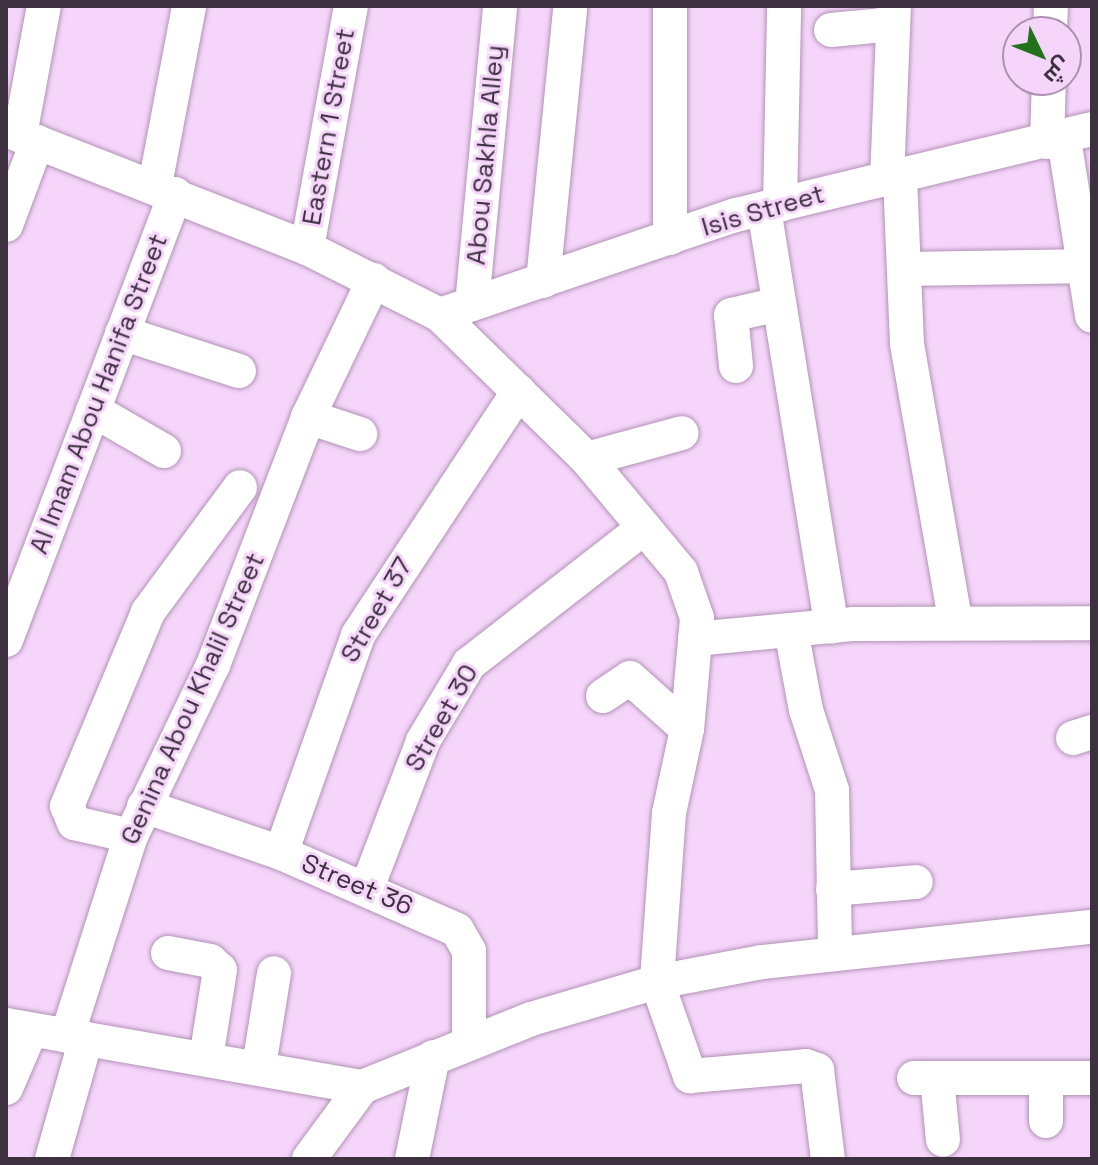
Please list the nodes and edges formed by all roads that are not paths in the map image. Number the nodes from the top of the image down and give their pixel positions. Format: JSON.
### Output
{"nodes":[{"id":1,"x":44,"y":6,"type":"edge"},
{"id":2,"x":189,"y":6,"type":"edge"},
{"id":3,"x":351,"y":6,"type":"edge"},
{"id":4,"x":500,"y":6,"type":"edge"},
{"id":5,"x":670,"y":6,"type":"edge"},
{"id":6,"x":784,"y":6,"type":"edge"},
{"id":7,"x":570,"y":10,"type":"dead end"},
{"id":8,"x":894,"y":15,"type":"edge"},
{"id":9,"x":831,"y":30,"type":"dead end"},
{"id":10,"x":1054,"y":96,"type":"edge"},
{"id":11,"x":21,"y":136,"type":"edge"},
{"id":12,"x":1068,"y":137,"type":"edge"},
{"id":13,"x":893,"y":179,"type":"junction"},
{"id":14,"x":165,"y":189,"type":"junction"},
{"id":15,"x":772,"y":207,"type":"junction"},
{"id":16,"x":6,"y":225,"type":"edge"},
{"id":17,"x":670,"y":238,"type":"junction"},
{"id":18,"x":307,"y":248,"type":"junction"},
{"id":19,"x":1088,"y":268,"type":"edge"},
{"id":20,"x":905,"y":269,"type":"junction"},
{"id":21,"x":374,"y":280,"type":"junction"},
{"id":22,"x":543,"y":281,"type":"junction"},
{"id":23,"x":472,"y":304,"type":"junction"},
{"id":24,"x":779,"y":304,"type":"junction"},
{"id":25,"x":440,"y":315,"type":"junction"},
{"id":26,"x":1092,"y":316,"type":"edge"},
{"id":27,"x":122,"y":333,"type":"junction"},
{"id":28,"x":736,"y":366,"type":"dead end"},
{"id":29,"x":239,"y":371,"type":"dead end"},
{"id":30,"x":519,"y":391,"type":"junction"},
{"id":31,"x":93,"y":410,"type":"junction"},
{"id":32,"x":308,"y":417,"type":"junction"},
{"id":33,"x":682,"y":433,"type":"dead end"},
{"id":34,"x":360,"y":434,"type":"dead end"},
{"id":35,"x":164,"y":451,"type":"dead end"},
{"id":36,"x":587,"y":459,"type":"junction"},
{"id":37,"x":240,"y":487,"type":"dead end"},
{"id":38,"x":644,"y":528,"type":"junction"},
{"id":39,"x":955,"y":620,"type":"junction"},
{"id":40,"x":1092,"y":623,"type":"edge"},
{"id":41,"x":832,"y":627,"type":"junction"},
{"id":42,"x":791,"y":630,"type":"junction"},
{"id":43,"x":695,"y":639,"type":"junction"},
{"id":44,"x":6,"y":640,"type":"edge"},
{"id":45,"x":603,"y":696,"type":"dead end"},
{"id":46,"x":687,"y":729,"type":"junction"},
{"id":47,"x":138,"y":821,"type":"junction"},
{"id":48,"x":281,"y":853,"type":"junction"},
{"id":49,"x":916,"y":882,"type":"dead end"},
{"id":50,"x":367,"y":888,"type":"junction"},
{"id":51,"x":833,"y":889,"type":"junction"},
{"id":52,"x":1092,"y":927,"type":"edge"},
{"id":53,"x":835,"y":951,"type":"junction"},
{"id":54,"x":168,"y":953,"type":"dead end"},
{"id":55,"x":274,"y":973,"type":"dead end"},
{"id":56,"x":657,"y":982,"type":"junction"},
{"id":57,"x":18,"y":1028,"type":"edge"},
{"id":58,"x":76,"y":1038,"type":"junction"},
{"id":59,"x":469,"y":1043,"type":"junction"},
{"id":60,"x":433,"y":1057,"type":"junction"},
{"id":61,"x":206,"y":1058,"type":"junction"},
{"id":62,"x":259,"y":1066,"type":"junction"},
{"id":63,"x":1046,"y":1078,"type":"junction"},
{"id":64,"x":1092,"y":1078,"type":"edge"},
{"id":65,"x":362,"y":1087,"type":"junction"},
{"id":66,"x":6,"y":1088,"type":"edge"},
{"id":67,"x":1046,"y":1121,"type":"dead end"},
{"id":68,"x":943,"y":1140,"type":"dead end"},
{"id":69,"x":52,"y":1159,"type":"edge"},
{"id":70,"x":309,"y":1159,"type":"edge"},
{"id":71,"x":412,"y":1159,"type":"edge"},
{"id":72,"x":828,"y":1159,"type":"edge"}],
"edges":[{"from":1,"to":11,"type":"street"},
{"from":2,"to":14,"type":"street","name":"Al Imam Abou Hanifa Street"},
{"from":3,"to":18,"type":"street","name":"Eastern 1 Street"},
{"from":4,"to":23,"type":"street","name":"Abou Sakhla Alley"},
{"from":5,"to":17,"type":"street"},
{"from":6,"to":15,"type":"street"},
{"from":7,"to":22,"type":"street"},
{"from":8,"to":9,"type":"street"},
{"from":8,"to":13,"type":"street"},
{"from":10,"to":12,"type":"street"},
{"from":11,"to":14,"type":"street"},
{"from":11,"to":16,"type":"street"},
{"from":12,"to":13,"type":"street","name":"Isis Street"},
{"from":12,"to":19,"type":"street"},
{"from":13,"to":15,"type":"street","name":"Isis Street"},
{"from":13,"to":20,"type":"street"},
{"from":14,"to":18,"type":"street"},
{"from":14,"to":27,"type":"street","name":"Al Imam Abou Hanifa Street"},
{"from":15,"to":17,"type":"street","name":"Isis Street"},
{"from":15,"to":24,"type":"street"},
{"from":17,"to":22,"type":"street","name":"Isis Street"},
{"from":18,"to":21,"type":"street"},
{"from":19,"to":20,"type":"street"},
{"from":19,"to":26,"type":"street"},
{"from":20,"to":39,"type":"street"},
{"from":21,"to":25,"type":"street"},
{"from":21,"to":32,"type":"street","name":"Genina Abou Khalil Street"},
{"from":22,"to":23,"type":"street","name":"Isis Street"},
{"from":23,"to":25,"type":"street","name":"Isis Street"},
{"from":24,"to":28,"type":"street"},
{"from":24,"to":41,"type":"street"},
{"from":25,"to":30,"type":"street"},
{"from":27,"to":29,"type":"street"},
{"from":27,"to":31,"type":"street","name":"Al Imam Abou Hanifa Street"},
{"from":30,"to":36,"type":"street"},
{"from":30,"to":48,"type":"street","name":"Street 37"},
{"from":31,"to":35,"type":"street"},
{"from":31,"to":44,"type":"street","name":"Al Imam Abou Hanifa Street"},
{"from":32,"to":34,"type":"street"},
{"from":32,"to":47,"type":"street","name":"Genina Abou Khalil Street"},
{"from":33,"to":36,"type":"street"},
{"from":36,"to":38,"type":"street"},
{"from":37,"to":47,"type":"street","name":"Street 36"},
{"from":38,"to":43,"type":"street"},
{"from":38,"to":50,"type":"street","name":"Street 30"},
{"from":39,"to":40,"type":"street"},
{"from":39,"to":41,"type":"street"},
{"from":41,"to":42,"type":"street"},
{"from":42,"to":43,"type":"street"},
{"from":42,"to":51,"type":"street"},
{"from":43,"to":46,"type":"street"},
{"from":45,"to":46,"type":"street"},
{"from":46,"to":56,"type":"street"},
{"from":47,"to":48,"type":"street","name":"Street 36"},
{"from":47,"to":58,"type":"street","name":"Genina Abou Khalil Street"},
{"from":48,"to":50,"type":"street","name":"Street 36"},
{"from":49,"to":51,"type":"street"},
{"from":50,"to":59,"type":"street","name":"Street 36"},
{"from":51,"to":53,"type":"street"},
{"from":52,"to":53,"type":"street"},
{"from":53,"to":56,"type":"street"},
{"from":54,"to":61,"type":"street"},
{"from":55,"to":62,"type":"street"},
{"from":56,"to":59,"type":"street"},
{"from":56,"to":72,"type":"street"},
{"from":57,"to":58,"type":"street"},
{"from":57,"to":66,"type":"street"},
{"from":58,"to":61,"type":"street"},
{"from":58,"to":69,"type":"street","name":"Genina Abou Khalil Street"},
{"from":59,"to":60,"type":"street"},
{"from":60,"to":65,"type":"street"},
{"from":60,"to":71,"type":"street"},
{"from":61,"to":62,"type":"street"},
{"from":62,"to":65,"type":"street"},
{"from":63,"to":64,"type":"street"},
{"from":63,"to":67,"type":"street"},
{"from":63,"to":68,"type":"street"},
{"from":65,"to":70,"type":"street"}]}
